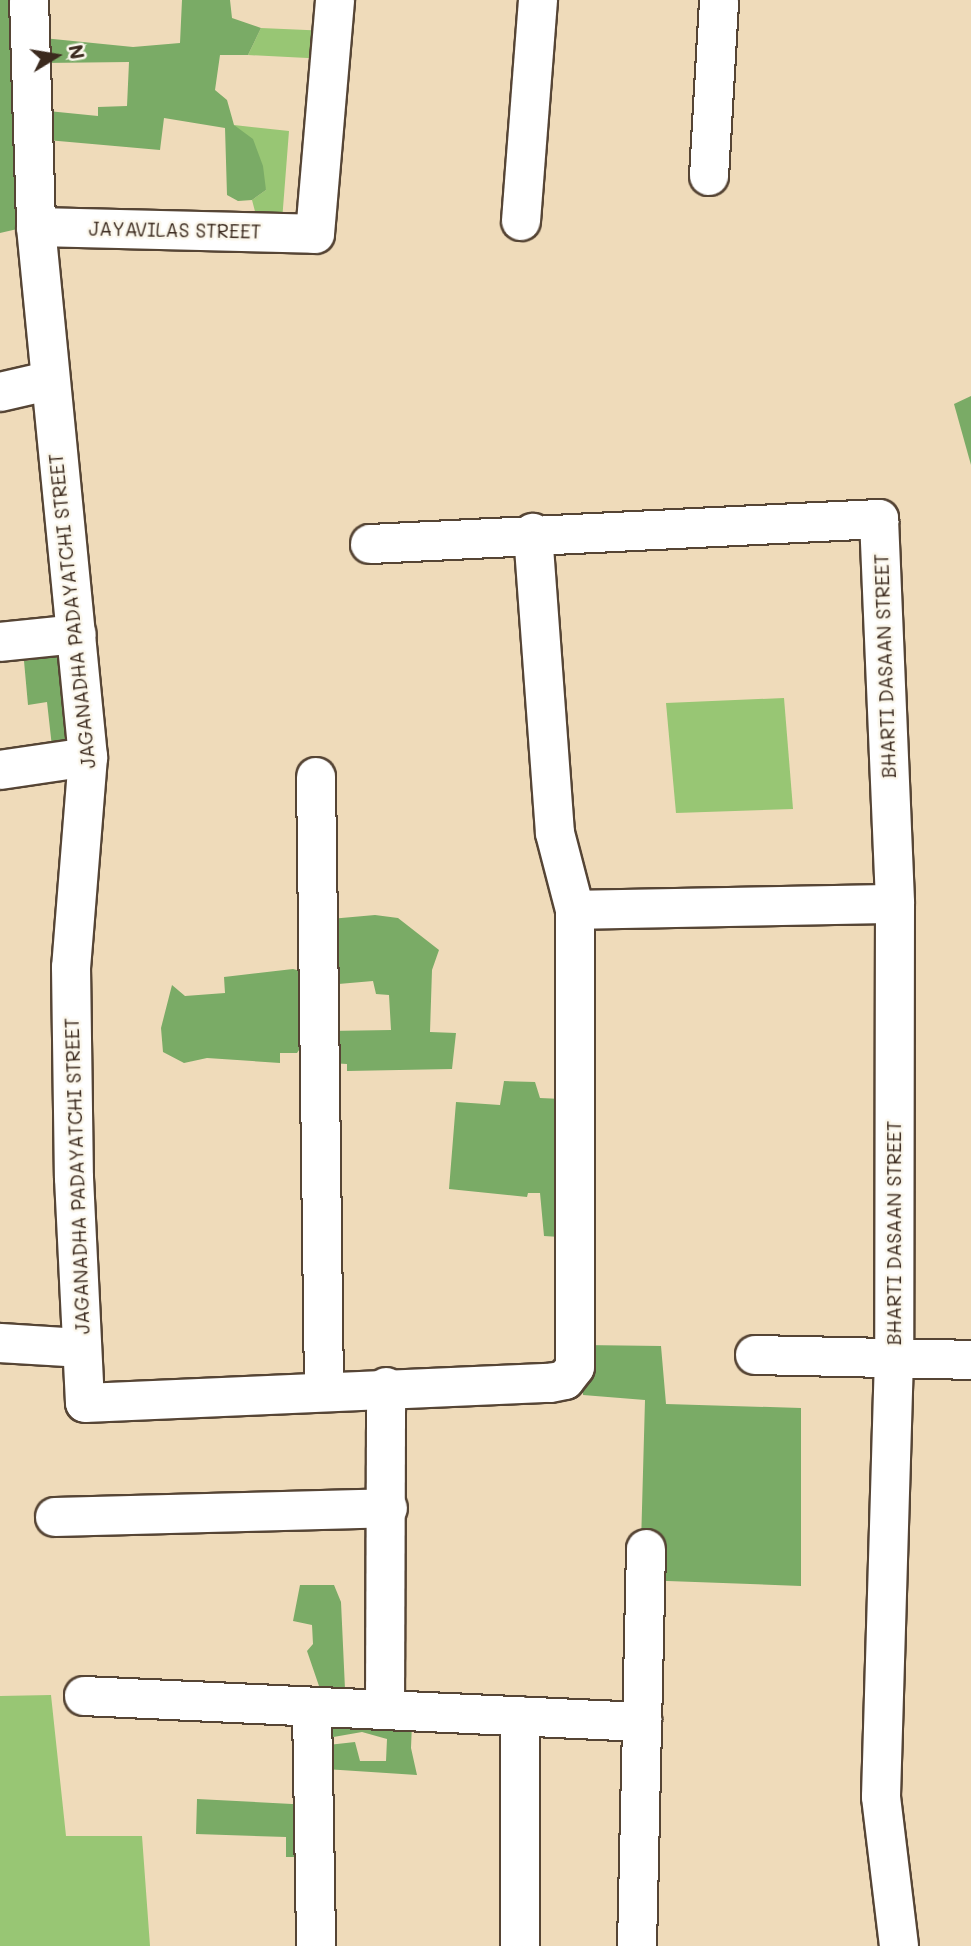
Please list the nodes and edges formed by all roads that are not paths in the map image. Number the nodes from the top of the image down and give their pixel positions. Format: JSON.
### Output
{"nodes":[{"id":1,"x":29,"y":0,"type":"edge"},
{"id":2,"x":335,"y":0,"type":"edge"},
{"id":3,"x":538,"y":0,"type":"edge"},
{"id":4,"x":719,"y":0,"type":"edge"},
{"id":5,"x":709,"y":176,"type":"dead end"},
{"id":6,"x":521,"y":221,"type":"dead end"},
{"id":7,"x":36,"y":227,"type":"junction"},
{"id":8,"x":48,"y":381,"type":"junction"},
{"id":9,"x":0,"y":392,"type":"edge"},
{"id":10,"x":533,"y":533,"type":"junction"},
{"id":11,"x":370,"y":544,"type":"dead end"},
{"id":12,"x":76,"y":634,"type":"junction"},
{"id":13,"x":0,"y":642,"type":"edge"},
{"id":14,"x":88,"y":757,"type":"junction"},
{"id":15,"x":0,"y":770,"type":"edge"},
{"id":16,"x":316,"y":777,"type":"dead end"},
{"id":17,"x":895,"y":904,"type":"junction"},
{"id":18,"x":575,"y":910,"type":"junction"},
{"id":19,"x":0,"y":1343,"type":"edge"},
{"id":20,"x":81,"y":1348,"type":"junction"},
{"id":21,"x":755,"y":1355,"type":"dead end"},
{"id":22,"x":894,"y":1358,"type":"junction"},
{"id":23,"x":971,"y":1360,"type":"edge"},
{"id":24,"x":386,"y":1387,"type":"junction"},
{"id":25,"x":324,"y":1389,"type":"junction"},
{"id":26,"x":388,"y":1508,"type":"junction"},
{"id":27,"x":55,"y":1517,"type":"dead end"},
{"id":28,"x":646,"y":1549,"type":"dead end"},
{"id":29,"x":84,"y":1696,"type":"dead end"},
{"id":30,"x":385,"y":1708,"type":"junction"},
{"id":31,"x":312,"y":1709,"type":"junction"},
{"id":32,"x":520,"y":1716,"type":"junction"},
{"id":33,"x":642,"y":1722,"type":"junction"},
{"id":34,"x":316,"y":1946,"type":"edge"},
{"id":35,"x":520,"y":1946,"type":"edge"},
{"id":36,"x":636,"y":1946,"type":"edge"},
{"id":37,"x":899,"y":1946,"type":"edge"}],
"edges":[{"from":1,"to":7,"type":"street","name":"JAGANADHA PADAYATCHI STREET"},
{"from":2,"to":7,"type":"street","name":"JAYAVILAS STREET"},
{"from":3,"to":6,"type":"street"},
{"from":4,"to":5,"type":"street"},
{"from":7,"to":8,"type":"street","name":"JAGANADHA PADAYATCHI STREET"},
{"from":8,"to":9,"type":"street"},
{"from":8,"to":12,"type":"street","name":"JAGANADHA PADAYATCHI STREET"},
{"from":10,"to":11,"type":"street"},
{"from":10,"to":17,"type":"street","name":"BHARTI DASAAN STREET"},
{"from":10,"to":18,"type":"street"},
{"from":12,"to":13,"type":"street"},
{"from":12,"to":14,"type":"street","name":"JAGANADHA PADAYATCHI STREET"},
{"from":14,"to":15,"type":"street"},
{"from":14,"to":20,"type":"street","name":"JAGANADHA PADAYATCHI STREET"},
{"from":16,"to":25,"type":"street"},
{"from":17,"to":18,"type":"street"},
{"from":17,"to":22,"type":"street","name":"BHARTI DASAAN STREET"},
{"from":18,"to":24,"type":"street"},
{"from":19,"to":20,"type":"street"},
{"from":20,"to":25,"type":"street","name":"JAGANADHA PADAYATCHI STREET"},
{"from":21,"to":22,"type":"street"},
{"from":22,"to":23,"type":"street"},
{"from":22,"to":37,"type":"street","name":"BHARTI DASAAN STREET"},
{"from":24,"to":25,"type":"street"},
{"from":24,"to":26,"type":"street"},
{"from":26,"to":27,"type":"street"},
{"from":26,"to":30,"type":"street"},
{"from":28,"to":33,"type":"street"},
{"from":29,"to":31,"type":"street"},
{"from":30,"to":31,"type":"street"},
{"from":30,"to":32,"type":"street"},
{"from":31,"to":34,"type":"street"},
{"from":32,"to":33,"type":"street"},
{"from":32,"to":35,"type":"street"},
{"from":33,"to":36,"type":"street"}]}
